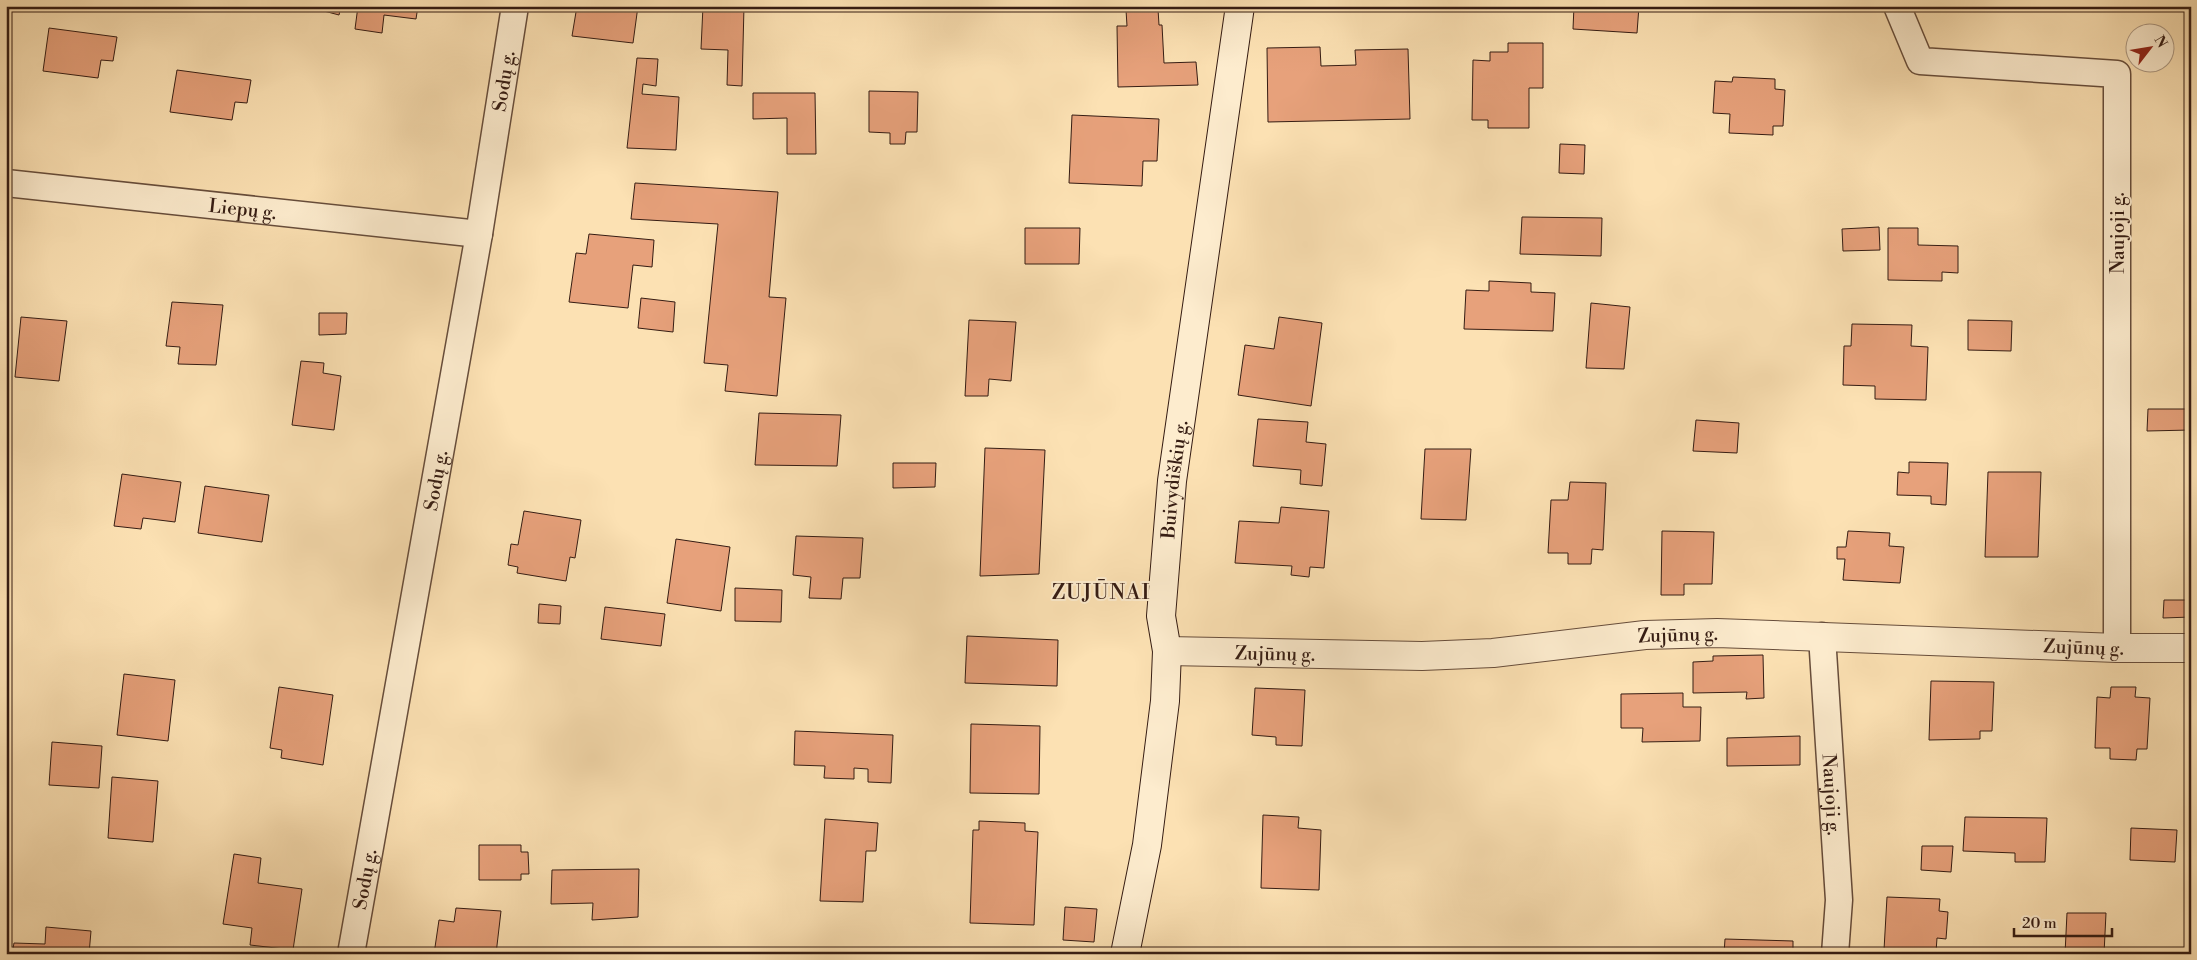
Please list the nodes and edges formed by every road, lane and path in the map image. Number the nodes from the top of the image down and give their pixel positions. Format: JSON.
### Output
{"nodes":[{"id":1,"x":515,"y":6,"type":"edge"},
{"id":2,"x":1240,"y":6,"type":"edge"},
{"id":3,"x":1897,"y":6,"type":"edge"},
{"id":4,"x":6,"y":183,"type":"edge"},
{"id":5,"x":479,"y":234,"type":"junction"},
{"id":6,"x":1822,"y":636,"type":"junction"},
{"id":7,"x":2117,"y":648,"type":"junction"},
{"id":8,"x":2191,"y":648,"type":"edge"},
{"id":9,"x":1166,"y":651,"type":"junction"},
{"id":10,"x":351,"y":954,"type":"edge"},
{"id":11,"x":1125,"y":954,"type":"edge"},
{"id":12,"x":1835,"y":954,"type":"edge"}],
"edges":[{"from":1,"to":5,"type":"street","name":"Sodų g."},
{"from":2,"to":9,"type":"street","name":"Buivydiškių g."},
{"from":3,"to":7,"type":"street","name":"Naujoji g."},
{"from":4,"to":5,"type":"street","name":"Liepų g."},
{"from":5,"to":10,"type":"street","name":"Sodų g."},
{"from":6,"to":7,"type":"street","name":"Zujūnų g."},
{"from":6,"to":9,"type":"street","name":"Zujūnų g."},
{"from":6,"to":12,"type":"street","name":"Naujoji g."},
{"from":7,"to":8,"type":"street","name":"Zujūnų g."},
{"from":9,"to":11,"type":"street","name":"Buivydiškių g."}]}
